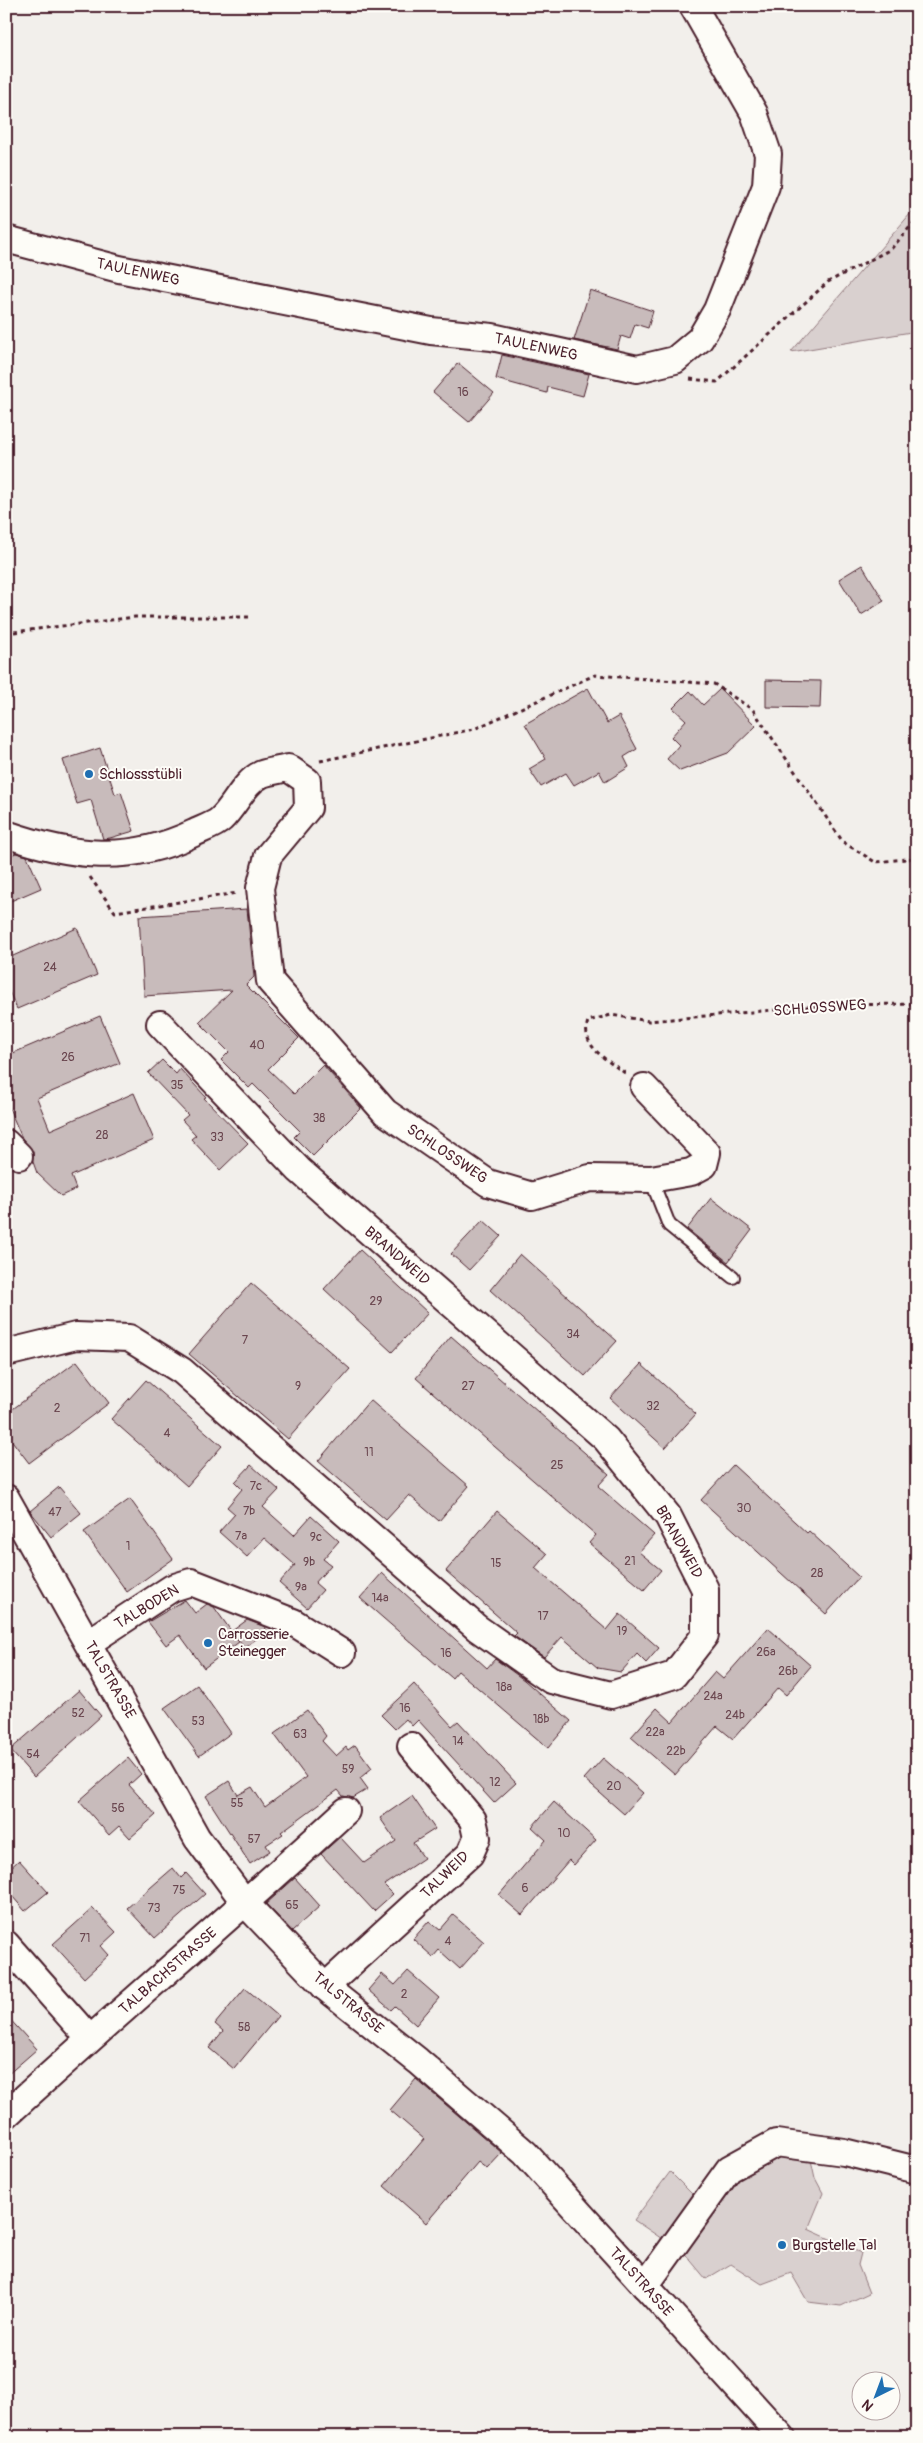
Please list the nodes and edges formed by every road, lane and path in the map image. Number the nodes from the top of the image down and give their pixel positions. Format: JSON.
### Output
{"nodes":[{"id":1,"x":693,"y":6,"type":"edge"},
{"id":2,"x":917,"y":219,"type":"edge"},
{"id":3,"x":6,"y":239,"type":"edge"},
{"id":4,"x":681,"y":379,"type":"dead end"},
{"id":5,"x":250,"y":617,"type":"dead end"},
{"id":6,"x":6,"y":634,"type":"edge"},
{"id":7,"x":288,"y":768,"type":"junction"},
{"id":8,"x":6,"y":834,"type":"edge"},
{"id":9,"x":99,"y":854,"type":"junction"},
{"id":10,"x":917,"y":858,"type":"edge"},
{"id":11,"x":260,"y":888,"type":"junction"},
{"id":12,"x":917,"y":1004,"type":"edge"},
{"id":13,"x":160,"y":1024,"type":"dead end"},
{"id":14,"x":644,"y":1087,"type":"joint"},
{"id":15,"x":651,"y":1178,"type":"junction"},
{"id":16,"x":733,"y":1276,"type":"dead end"},
{"id":17,"x":6,"y":1354,"type":"edge"},
{"id":18,"x":6,"y":1498,"type":"edge"},
{"id":19,"x":88,"y":1643,"type":"junction"},
{"id":20,"x":342,"y":1653,"type":"dead end"},
{"id":21,"x":412,"y":1746,"type":"dead end"},
{"id":22,"x":346,"y":1811,"type":"dead end"},
{"id":23,"x":246,"y":1904,"type":"junction"},
{"id":24,"x":6,"y":1944,"type":"edge"},
{"id":25,"x":325,"y":1987,"type":"junction"},
{"id":26,"x":89,"y":2038,"type":"junction"},
{"id":27,"x":6,"y":2115,"type":"edge"},
{"id":28,"x":917,"y":2170,"type":"edge"},
{"id":29,"x":645,"y":2286,"type":"junction"},
{"id":30,"x":782,"y":2437,"type":"edge"}],
"edges":[{"from":1,"to":3,"type":"street","name":"TAULENWEG"},
{"from":2,"to":4,"type":"path"},
{"from":5,"to":6,"type":"path"},
{"from":7,"to":9,"type":"street"},
{"from":7,"to":10,"type":"path"},
{"from":7,"to":11,"type":"street","name":"SCHLOSSWEG"},
{"from":8,"to":9,"type":"street"},
{"from":9,"to":11,"type":"path"},
{"from":11,"to":15,"type":"street","name":"SCHLOSSWEG"},
{"from":12,"to":14,"type":"path","name":"SCHLOSSWEG"},
{"from":13,"to":17,"type":"street","name":"BRANDWEID"},
{"from":14,"to":15,"type":"street","name":"SCHLOSSWEG"},
{"from":15,"to":16,"type":"lane"},
{"from":18,"to":19,"type":"street","name":"TALSTRASSE"},
{"from":19,"to":20,"type":"street","name":"TALBODEN"},
{"from":19,"to":23,"type":"street","name":"TALSTRASSE"},
{"from":21,"to":25,"type":"street","name":"TALWEID"},
{"from":22,"to":23,"type":"street","name":"TALBACHSTRASSE"},
{"from":23,"to":25,"type":"street","name":"TALSTRASSE"},
{"from":23,"to":26,"type":"street","name":"TALBACHSTRASSE"},
{"from":24,"to":26,"type":"street"},
{"from":25,"to":29,"type":"street","name":"TALSTRASSE"},
{"from":26,"to":27,"type":"street","name":"TALBACHSTRASSE"},
{"from":28,"to":29,"type":"street"},
{"from":29,"to":30,"type":"street","name":"TALSTRASSE"}]}
